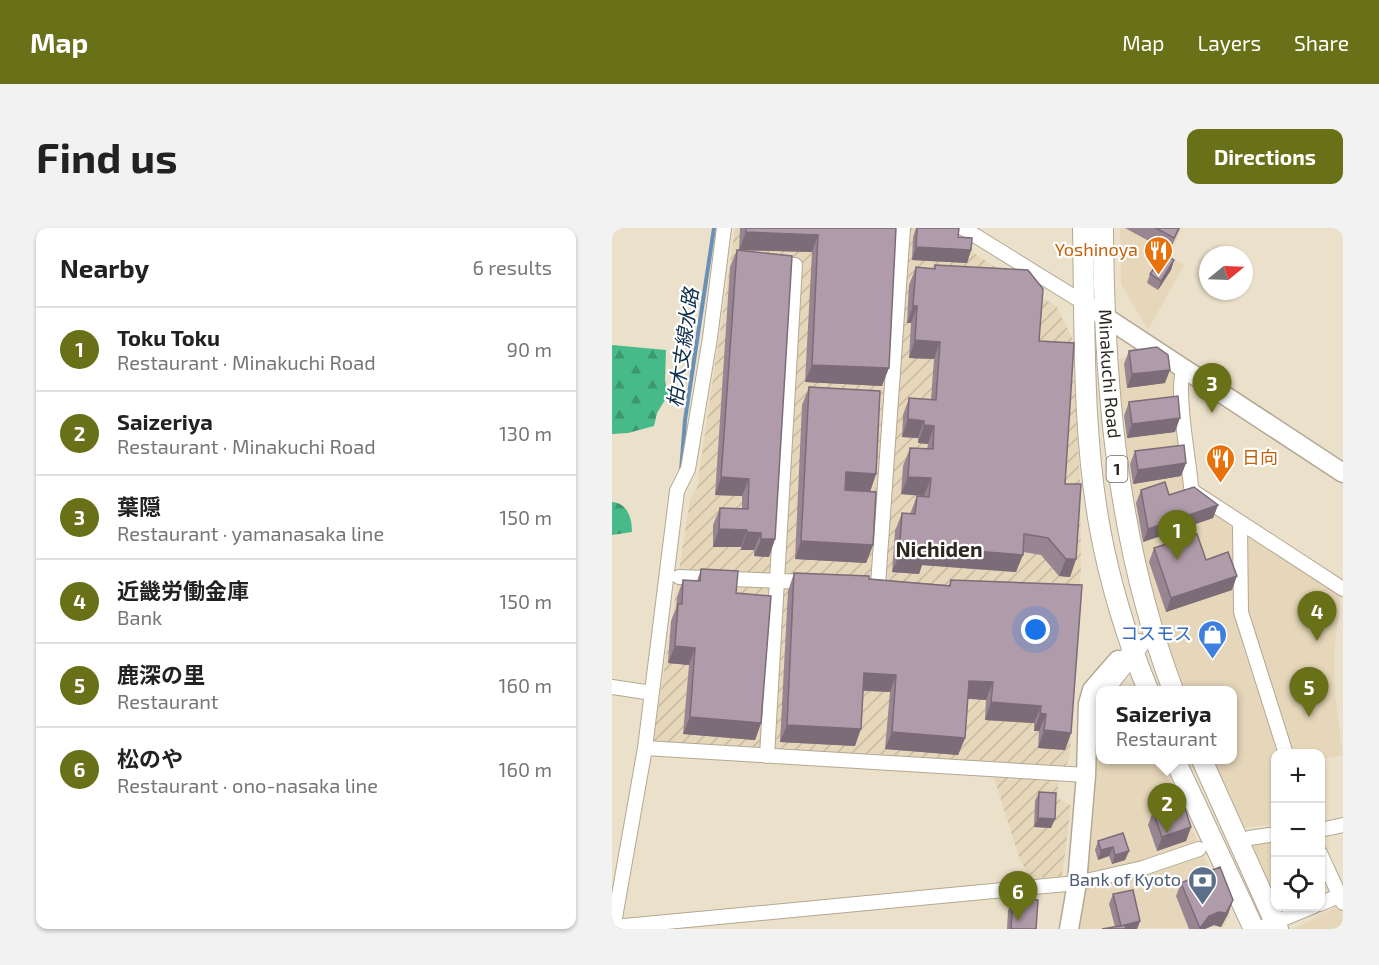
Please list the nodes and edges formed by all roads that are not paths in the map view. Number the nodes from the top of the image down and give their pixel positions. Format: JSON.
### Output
{"nodes":[{"id":1,"x":724,"y":228,"type":"edge"},
{"id":2,"x":903,"y":228,"type":"edge"},
{"id":3,"x":963,"y":228,"type":"edge"},
{"id":4,"x":1083,"y":228,"type":"edge"},
{"id":5,"x":1103,"y":228,"type":"edge"},
{"id":6,"x":763,"y":262,"type":"edge"},
{"id":7,"x":1084,"y":303,"type":"junction"},
{"id":8,"x":1104,"y":315,"type":"junction"},
{"id":9,"x":1184,"y":367,"type":"junction"},
{"id":10,"x":1343,"y":472,"type":"edge"},
{"id":11,"x":1120,"y":494,"type":"junction"},
{"id":12,"x":1240,"y":525,"type":"junction"},
{"id":13,"x":679,"y":577,"type":"dead end"},
{"id":14,"x":777,"y":581,"type":"junction"},
{"id":15,"x":822,"y":582,"type":"edge"},
{"id":16,"x":878,"y":585,"type":"edge"},
{"id":17,"x":1343,"y":589,"type":"edge"},
{"id":18,"x":1131,"y":644,"type":"junction"},
{"id":19,"x":1106,"y":686,"type":"edge"},
{"id":20,"x":1147,"y":686,"type":"edge"},
{"id":21,"x":1172,"y":686,"type":"edge"},
{"id":22,"x":612,"y":687,"type":"edge"},
{"id":23,"x":651,"y":693,"type":"junction"},
{"id":24,"x":1096,"y":701,"type":"edge"},
{"id":25,"x":1094,"y":728,"type":"edge"},
{"id":26,"x":645,"y":748,"type":"junction"},
{"id":27,"x":1285,"y":749,"type":"edge"},
{"id":28,"x":767,"y":756,"type":"junction"},
{"id":29,"x":1204,"y":764,"type":"edge"},
{"id":30,"x":1176,"y":765,"type":"edge"},
{"id":31,"x":1086,"y":775,"type":"junction"},
{"id":32,"x":1343,"y":825,"type":"edge"},
{"id":33,"x":1325,"y":829,"type":"edge"},
{"id":34,"x":1271,"y":835,"type":"edge"},
{"id":35,"x":1249,"y":838,"type":"dead end"},
{"id":36,"x":1199,"y":849,"type":"dead end"},
{"id":37,"x":1322,"y":857,"type":"edge"},
{"id":38,"x":1077,"y":883,"type":"junction"},
{"id":39,"x":1342,"y":898,"type":"edge"},
{"id":40,"x":1325,"y":903,"type":"edge"},
{"id":41,"x":1303,"y":911,"type":"edge"},
{"id":42,"x":1267,"y":927,"type":"edge"},
{"id":43,"x":614,"y":928,"type":"edge"},
{"id":44,"x":1069,"y":929,"type":"edge"}],
"edges":[{"from":1,"to":23,"type":"street"},
{"from":2,"to":16,"type":"street"},
{"from":3,"to":7,"type":"street"},
{"from":4,"to":7,"type":"highway","name":"Minakuchi Road","number":"1"},
{"from":5,"to":8,"type":"highway","name":"Minakuchi Road","number":"1"},
{"from":6,"to":14,"type":"street"},
{"from":7,"to":8,"type":"main road"},
{"from":7,"to":18,"type":"highway","name":"Minakuchi Road","number":"1"},
{"from":8,"to":9,"type":"main road"},
{"from":8,"to":11,"type":"highway","name":"Minakuchi Road","number":"1"},
{"from":9,"to":10,"type":"main road"},
{"from":9,"to":12,"type":"street"},
{"from":11,"to":18,"type":"highway"},
{"from":11,"to":21,"type":"highway","name":"Minakuchi Road","number":"1"},
{"from":12,"to":17,"type":"street"},
{"from":12,"to":27,"type":"street"},
{"from":13,"to":14,"type":"street"},
{"from":14,"to":15,"type":"street"},
{"from":14,"to":28,"type":"street"},
{"from":18,"to":19,"type":"highway"},
{"from":18,"to":20,"type":"highway","name":"Minakuchi Road","number":"1"},
{"from":18,"to":25,"type":"main road"},
{"from":22,"to":23,"type":"street"},
{"from":23,"to":26,"type":"street"},
{"from":24,"to":25,"type":"highway"},
{"from":25,"to":31,"type":"main road"},
{"from":26,"to":28,"type":"street"},
{"from":26,"to":43,"type":"street"},
{"from":28,"to":31,"type":"street"},
{"from":29,"to":42,"type":"highway"},
{"from":30,"to":42,"type":"highway"},
{"from":31,"to":38,"type":"main road"},
{"from":32,"to":33,"type":"street"},
{"from":34,"to":35,"type":"street"},
{"from":36,"to":38,"type":"street"},
{"from":37,"to":39,"type":"street"},
{"from":38,"to":43,"type":"street"},
{"from":38,"to":44,"type":"main road"},
{"from":39,"to":40,"type":"street"},
{"from":41,"to":42,"type":"street"}]}
